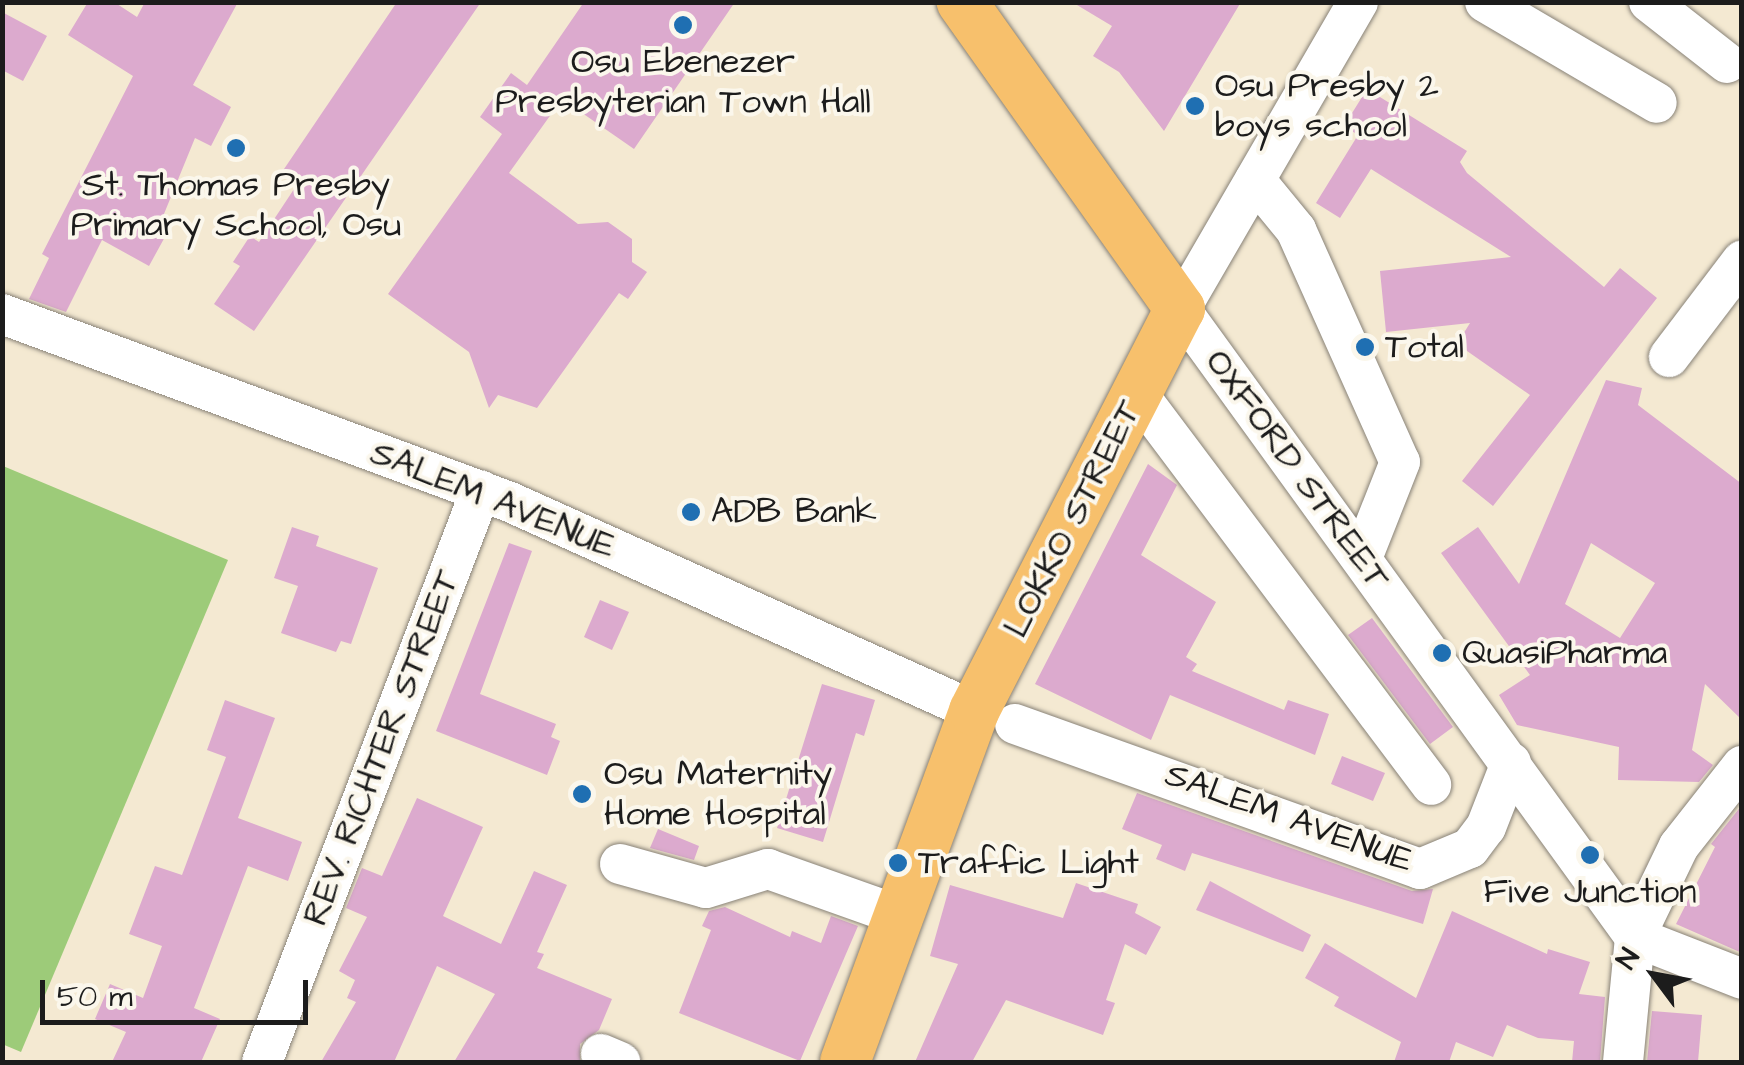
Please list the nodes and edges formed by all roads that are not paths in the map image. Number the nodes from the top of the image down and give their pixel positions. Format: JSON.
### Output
{"nodes":[{"id":1,"x":962,"y":2,"type":"edge"},
{"id":2,"x":1358,"y":2,"type":"edge"},
{"id":3,"x":1485,"y":2,"type":"edge"},
{"id":4,"x":1648,"y":2,"type":"edge"},
{"id":5,"x":1726,"y":63,"type":"dead end"},
{"id":6,"x":1657,"y":103,"type":"dead end"},
{"id":7,"x":1255,"y":180,"type":"junction"},
{"id":8,"x":1742,"y":261,"type":"edge"},
{"id":9,"x":1180,"y":309,"type":"junction"},
{"id":10,"x":2,"y":314,"type":"edge"},
{"id":11,"x":1669,"y":357,"type":"dead end"},
{"id":12,"x":1138,"y":392,"type":"junction"},
{"id":13,"x":480,"y":490,"type":"junction"},
{"id":14,"x":1362,"y":558,"type":"junction"},
{"id":15,"x":994,"y":717,"type":"junction"},
{"id":16,"x":1510,"y":764,"type":"junction"},
{"id":17,"x":1742,"y":766,"type":"edge"},
{"id":18,"x":1431,"y":784,"type":"dead end"},
{"id":19,"x":620,"y":864,"type":"dead end"},
{"id":20,"x":898,"y":915,"type":"junction"},
{"id":21,"x":1635,"y":936,"type":"junction"},
{"id":22,"x":1742,"y":979,"type":"edge"},
{"id":23,"x":262,"y":1062,"type":"edge"},
{"id":24,"x":845,"y":1062,"type":"edge"},
{"id":25,"x":1623,"y":1062,"type":"edge"}],
"edges":[{"from":1,"to":9,"type":"main road","name":"OXFORD STREET"},
{"from":2,"to":7,"type":"street","name":"LOKKO STREET"},
{"from":3,"to":6,"type":"street"},
{"from":4,"to":5,"type":"street"},
{"from":7,"to":9,"type":"street","name":"LOKKO STREET"},
{"from":7,"to":14,"type":"street"},
{"from":8,"to":11,"type":"street"},
{"from":9,"to":12,"type":"main road","name":"LOKKO STREET"},
{"from":9,"to":14,"type":"street","name":"OXFORD STREET"},
{"from":10,"to":13,"type":"street","name":"SALEM AVENUE"},
{"from":12,"to":15,"type":"main road","name":"LOKKO STREET"},
{"from":12,"to":18,"type":"street"},
{"from":13,"to":15,"type":"street","name":"SALEM AVENUE"},
{"from":13,"to":23,"type":"street","name":"REV. RICHTER STREET"},
{"from":14,"to":16,"type":"street","name":"OXFORD STREET"},
{"from":15,"to":16,"type":"street","name":"SALEM AVENUE"},
{"from":15,"to":20,"type":"main road","name":"LOKKO STREET"},
{"from":16,"to":21,"type":"street","name":"OXFORD STREET"},
{"from":17,"to":21,"type":"street"},
{"from":19,"to":20,"type":"street"},
{"from":20,"to":24,"type":"main road","name":"LOKKO STREET"},
{"from":21,"to":22,"type":"street"},
{"from":21,"to":25,"type":"street"}]}
